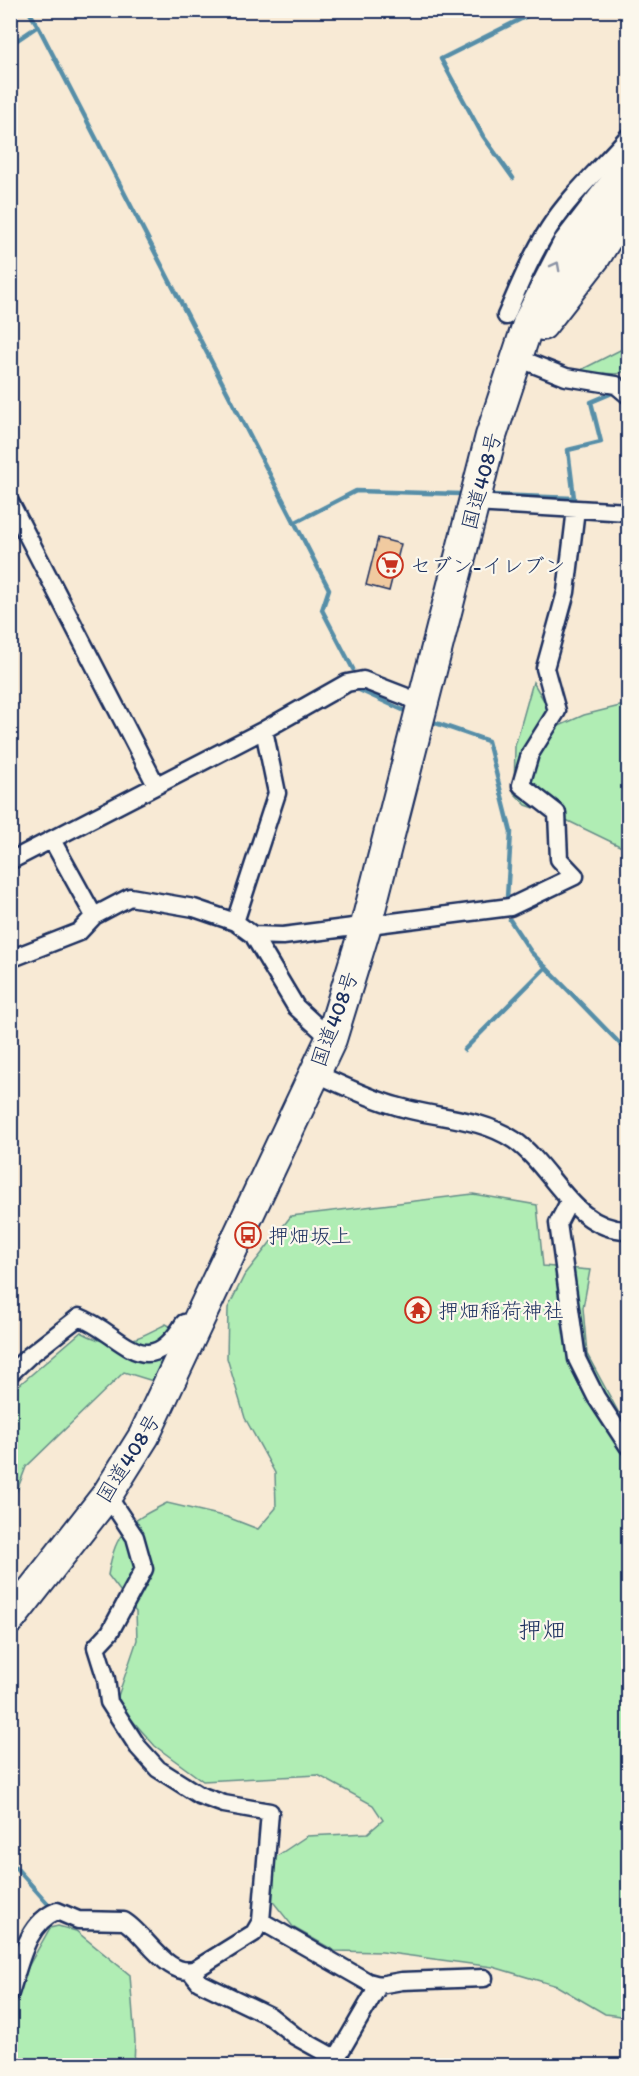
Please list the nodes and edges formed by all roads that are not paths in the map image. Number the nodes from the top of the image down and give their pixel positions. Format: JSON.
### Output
{"nodes":[{"id":1,"x":628,"y":137,"type":"edge"},
{"id":2,"x":628,"y":167,"type":"edge"},
{"id":3,"x":628,"y":204,"type":"edge"},
{"id":4,"x":506,"y":316,"type":"dead end"},
{"id":5,"x":518,"y":358,"type":"junction"},
{"id":6,"x":624,"y":391,"type":"edge"},
{"id":7,"x":10,"y":502,"type":"edge"},
{"id":8,"x":474,"y":503,"type":"junction"},
{"id":9,"x":576,"y":509,"type":"junction"},
{"id":10,"x":628,"y":512,"type":"edge"},
{"id":11,"x":423,"y":707,"type":"junction"},
{"id":12,"x":264,"y":730,"type":"junction"},
{"id":13,"x":156,"y":785,"type":"junction"},
{"id":14,"x":52,"y":840,"type":"junction"},
{"id":15,"x":10,"y":861,"type":"edge"},
{"id":16,"x":94,"y":916,"type":"junction"},
{"id":17,"x":235,"y":922,"type":"junction"},
{"id":18,"x":366,"y":925,"type":"junction"},
{"id":19,"x":253,"y":935,"type":"junction"},
{"id":20,"x":10,"y":959,"type":"edge"},
{"id":21,"x":331,"y":1038,"type":"junction"},
{"id":22,"x":315,"y":1073,"type":"junction"},
{"id":23,"x":570,"y":1200,"type":"junction"},
{"id":24,"x":244,"y":1223,"type":"junction"},
{"id":25,"x":628,"y":1230,"type":"edge"},
{"id":26,"x":10,"y":1374,"type":"edge"},
{"id":27,"x":628,"y":1446,"type":"edge"},
{"id":28,"x":107,"y":1495,"type":"junction"},
{"id":29,"x":10,"y":1619,"type":"edge"},
{"id":30,"x":261,"y":1921,"type":"junction"},
{"id":31,"x":190,"y":1971,"type":"junction"},
{"id":32,"x":484,"y":1978,"type":"dead end"},
{"id":33,"x":379,"y":1985,"type":"junction"},
{"id":34,"x":10,"y":1993,"type":"edge"}],
"edges":[{"from":1,"to":4,"type":"street"},
{"from":5,"to":2,"type":"highway","name":"国道408号","one_way":true},
{"from":3,"to":5,"type":"highway","name":"国道408号"},
{"from":5,"to":6,"type":"street"},
{"from":5,"to":8,"type":"highway","name":"国道408号"},
{"from":7,"to":13,"type":"street"},
{"from":8,"to":9,"type":"street"},
{"from":8,"to":11,"type":"highway","name":"国道408号"},
{"from":9,"to":10,"type":"street"},
{"from":9,"to":18,"type":"street"},
{"from":11,"to":12,"type":"street"},
{"from":11,"to":18,"type":"highway","name":"国道408号"},
{"from":12,"to":13,"type":"street"},
{"from":12,"to":17,"type":"street"},
{"from":13,"to":14,"type":"street"},
{"from":14,"to":15,"type":"street"},
{"from":14,"to":16,"type":"street"},
{"from":16,"to":17,"type":"street"},
{"from":16,"to":20,"type":"street"},
{"from":17,"to":19,"type":"street"},
{"from":18,"to":19,"type":"street"},
{"from":18,"to":21,"type":"highway","name":"国道408号"},
{"from":19,"to":21,"type":"street"},
{"from":21,"to":22,"type":"highway","name":"国道408号"},
{"from":22,"to":23,"type":"street"},
{"from":22,"to":24,"type":"highway","name":"国道408号"},
{"from":23,"to":25,"type":"street"},
{"from":23,"to":27,"type":"street"},
{"from":24,"to":26,"type":"street"},
{"from":24,"to":28,"type":"highway","name":"国道408号"},
{"from":28,"to":29,"type":"highway","name":"国道408号"},
{"from":28,"to":30,"type":"street"},
{"from":30,"to":31,"type":"street"},
{"from":30,"to":33,"type":"street"},
{"from":31,"to":33,"type":"street"},
{"from":31,"to":34,"type":"street"},
{"from":32,"to":33,"type":"street"}]}
